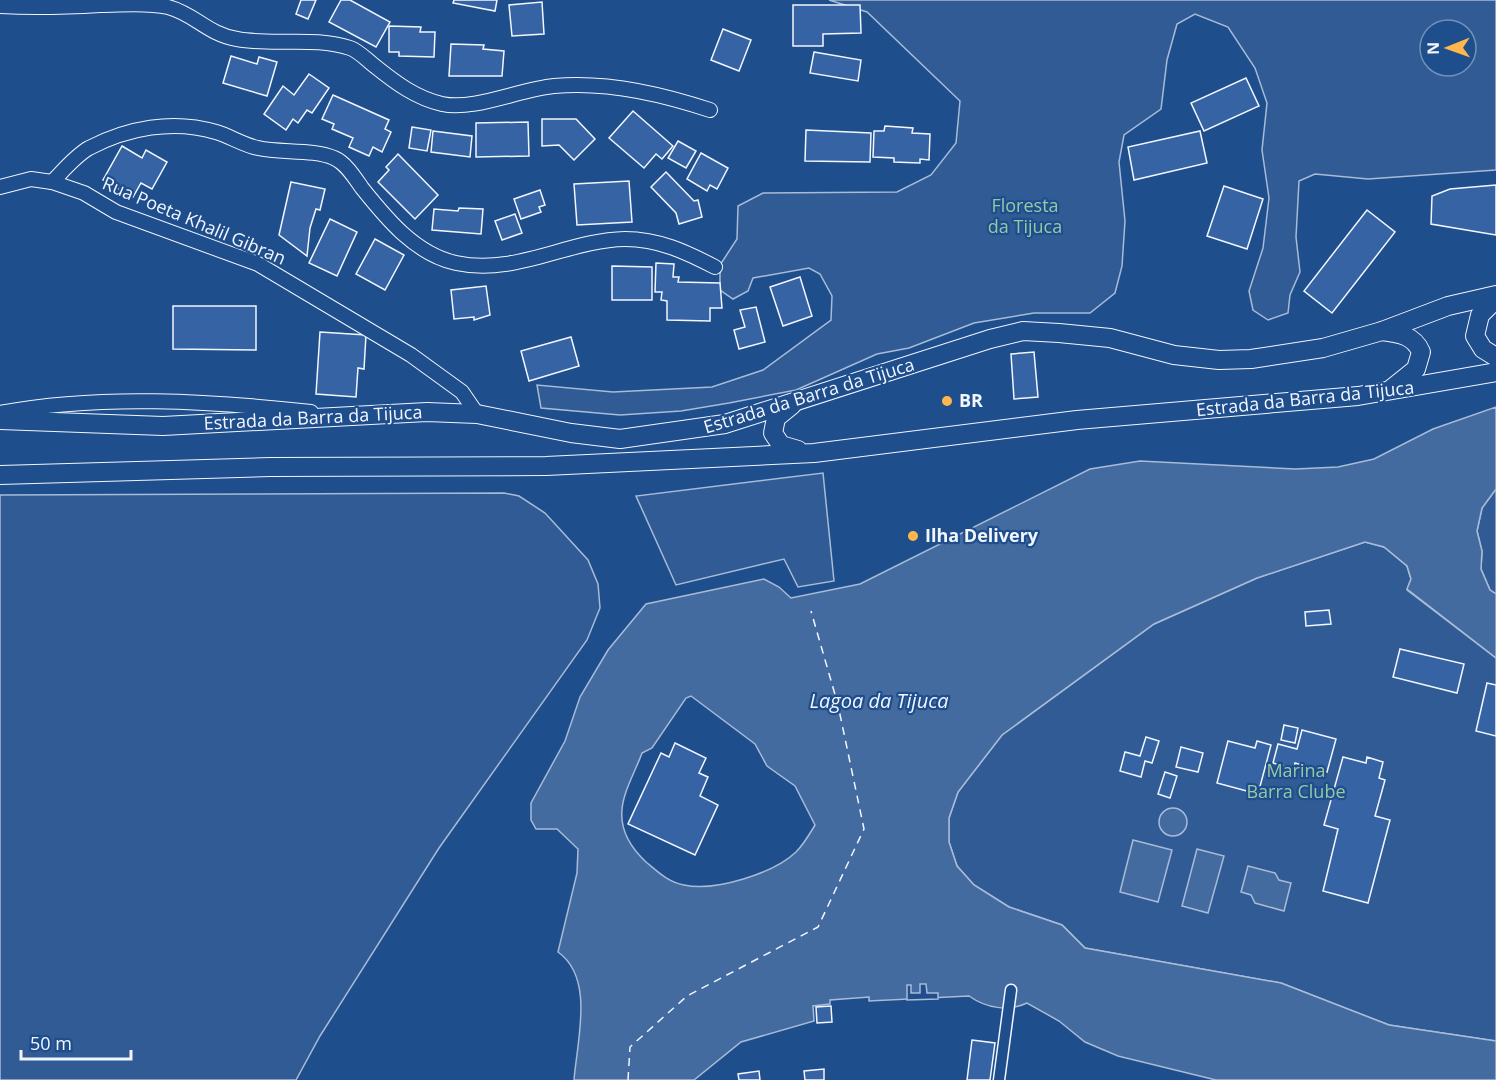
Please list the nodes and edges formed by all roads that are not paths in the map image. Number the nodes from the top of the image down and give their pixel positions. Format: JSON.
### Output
{"nodes":[{"id":1,"x":0,"y":6,"type":"edge"},
{"id":2,"x":710,"y":110,"type":"dead end"},
{"id":3,"x":52,"y":182,"type":"junction"},
{"id":4,"x":0,"y":187,"type":"edge"},
{"id":5,"x":715,"y":267,"type":"dead end"},
{"id":6,"x":1496,"y":297,"type":"edge"},
{"id":7,"x":1382,"y":331,"type":"junction"},
{"id":8,"x":1496,"y":357,"type":"edge"},
{"id":9,"x":1496,"y":372,"type":"edge"},
{"id":10,"x":1387,"y":392,"type":"junction"},
{"id":11,"x":798,"y":401,"type":"junction"},
{"id":12,"x":0,"y":413,"type":"edge"},
{"id":13,"x":477,"y":414,"type":"junction"},
{"id":14,"x":351,"y":417,"type":"junction"},
{"id":15,"x":0,"y":420,"type":"edge"},
{"id":16,"x":814,"y":453,"type":"junction"},
{"id":17,"x":0,"y":475,"type":"edge"},
{"id":18,"x":1011,"y":990,"type":"dead end"},
{"id":19,"x":999,"y":1080,"type":"edge"}],
"edges":[{"from":1,"to":2,"type":"street"},
{"from":3,"to":4,"type":"street","name":"Rua Poeta Khalil Gibran"},
{"from":3,"to":5,"type":"street"},
{"from":3,"to":13,"type":"street","name":"Rua Poeta Khalil Gibran"},
{"from":6,"to":7,"type":"main road","name":"Estrada da Barra da Tijuca"},
{"from":6,"to":8,"type":"main road"},
{"from":7,"to":10,"type":"main road"},
{"from":7,"to":11,"type":"main road","name":"Estrada da Barra da Tijuca"},
{"from":9,"to":10,"type":"main road","name":"Estrada da Barra da Tijuca"},
{"from":10,"to":16,"type":"main road","name":"Estrada da Barra da Tijuca"},
{"from":11,"to":13,"type":"main road","name":"Estrada da Barra da Tijuca"},
{"from":11,"to":16,"type":"main road"},
{"from":12,"to":14,"type":"street"},
{"from":13,"to":14,"type":"main road","name":"Estrada da Barra da Tijuca"},
{"from":14,"to":15,"type":"main road","name":"Estrada da Barra da Tijuca"},
{"from":16,"to":17,"type":"main road","name":"Estrada da Barra da Tijuca"},
{"from":18,"to":19,"type":"street"}]}
